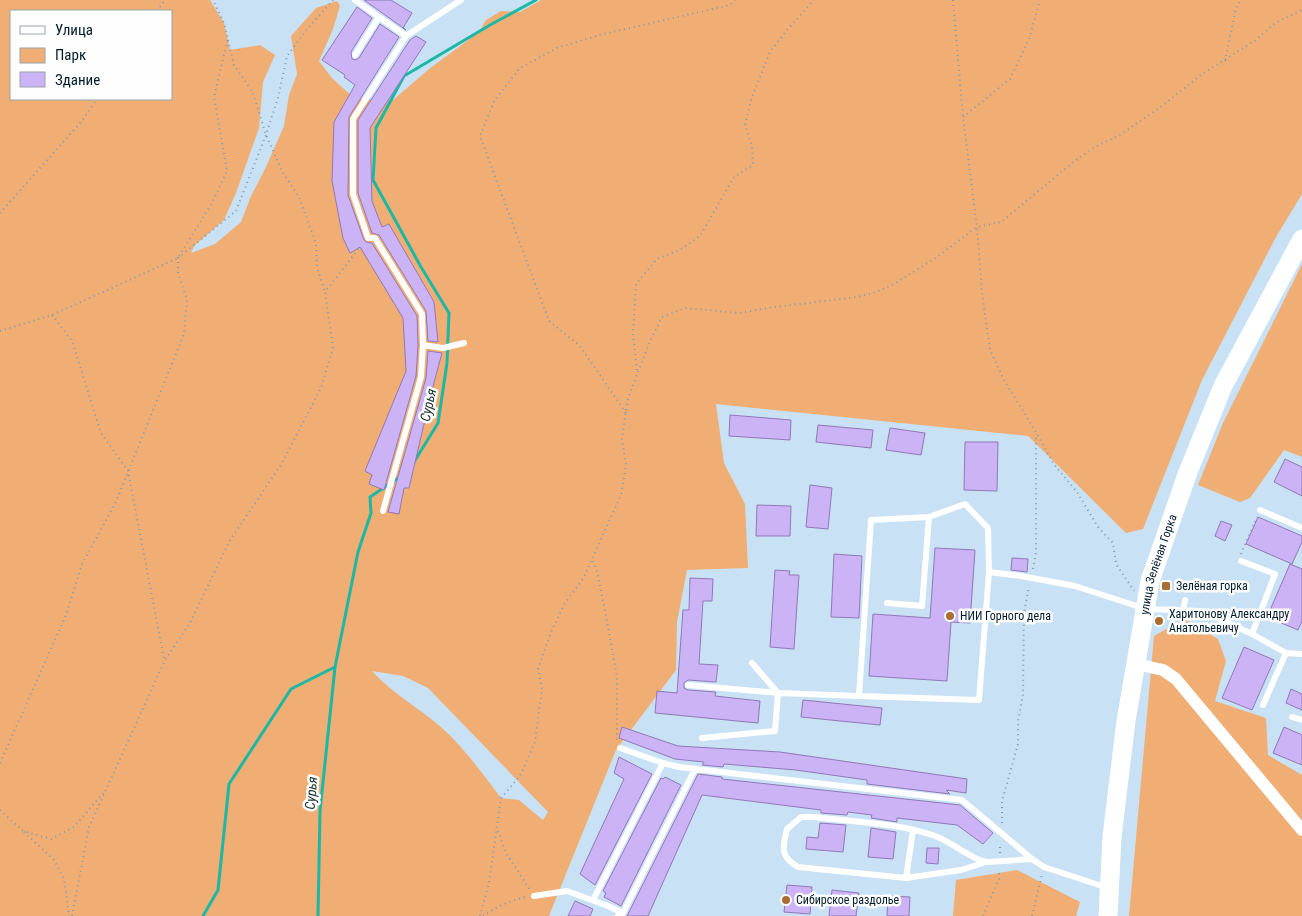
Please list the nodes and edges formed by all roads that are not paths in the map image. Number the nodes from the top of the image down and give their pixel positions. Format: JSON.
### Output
{"nodes":[{"id":1,"x":355,"y":0,"type":"edge"},
{"id":2,"x":461,"y":0,"type":"edge"},
{"id":3,"x":379,"y":17,"type":"junction"},
{"id":4,"x":406,"y":36,"type":"junction"},
{"id":5,"x":355,"y":55,"type":"dead end"},
{"id":6,"x":1302,"y":239,"type":"edge"},
{"id":7,"x":464,"y":343,"type":"dead end"},
{"id":8,"x":423,"y":345,"type":"junction"},
{"id":9,"x":383,"y":510,"type":"dead end"},
{"id":10,"x":1260,"y":510,"type":"road end"},
{"id":11,"x":929,"y":517,"type":"junction"},
{"id":12,"x":1302,"y":528,"type":"edge"},
{"id":13,"x":1241,"y":561,"type":"road end"},
{"id":14,"x":989,"y":572,"type":"junction"},
{"id":15,"x":1186,"y":600,"type":"dead end"},
{"id":16,"x":887,"y":603,"type":"dead end"},
{"id":17,"x":1146,"y":609,"type":"junction"},
{"id":18,"x":1184,"y":611,"type":"junction"},
{"id":19,"x":1252,"y":634,"type":"junction"},
{"id":20,"x":1286,"y":653,"type":"junction"},
{"id":21,"x":1302,"y":654,"type":"edge"},
{"id":22,"x":752,"y":663,"type":"dead end"},
{"id":23,"x":1136,"y":664,"type":"junction"},
{"id":24,"x":688,"y":686,"type":"dead end"},
{"id":25,"x":778,"y":693,"type":"junction"},
{"id":26,"x":859,"y":696,"type":"junction"},
{"id":27,"x":1263,"y":705,"type":"dead end"},
{"id":28,"x":1292,"y":717,"type":"dead end"},
{"id":29,"x":1302,"y":720,"type":"edge"},
{"id":30,"x":702,"y":738,"type":"dead end"},
{"id":31,"x":620,"y":748,"type":"road end"},
{"id":32,"x":663,"y":763,"type":"junction"},
{"id":33,"x":695,"y":768,"type":"junction"},
{"id":34,"x":913,"y":830,"type":"junction"},
{"id":35,"x":1302,"y":830,"type":"edge"},
{"id":36,"x":1032,"y":860,"type":"junction"},
{"id":37,"x":986,"y":862,"type":"junction"},
{"id":38,"x":906,"y":878,"type":"junction"},
{"id":39,"x":1109,"y":888,"type":"junction"},
{"id":40,"x":534,"y":896,"type":"road end"},
{"id":41,"x":594,"y":900,"type":"junction"},
{"id":42,"x":621,"y":915,"type":"edge"},
{"id":43,"x":1108,"y":916,"type":"edge"}],
"edges":[{"from":1,"to":3,"type":"lane"},
{"from":2,"to":4,"type":"lane"},
{"from":3,"to":4,"type":"lane"},
{"from":3,"to":5,"type":"lane"},
{"from":4,"to":8,"type":"lane"},
{"from":6,"to":17,"type":"street","name":"улица Зелёная Горка"},
{"from":7,"to":8,"type":"lane"},
{"from":8,"to":9,"type":"lane"},
{"from":10,"to":12,"type":"lane"},
{"from":11,"to":14,"type":"lane"},
{"from":11,"to":16,"type":"lane"},
{"from":11,"to":26,"type":"lane"},
{"from":13,"to":19,"type":"lane"},
{"from":14,"to":17,"type":"lane"},
{"from":14,"to":26,"type":"lane"},
{"from":15,"to":18,"type":"lane"},
{"from":17,"to":18,"type":"lane"},
{"from":17,"to":23,"type":"street","name":"улица Зелёная Горка"},
{"from":18,"to":19,"type":"lane"},
{"from":19,"to":20,"type":"lane"},
{"from":20,"to":21,"type":"lane"},
{"from":20,"to":27,"type":"lane"},
{"from":22,"to":25,"type":"lane"},
{"from":23,"to":35,"type":"street"},
{"from":23,"to":39,"type":"street","name":"улица Зелёная Горка"},
{"from":24,"to":25,"type":"lane"},
{"from":25,"to":26,"type":"lane"},
{"from":25,"to":30,"type":"lane"},
{"from":28,"to":29,"type":"lane"},
{"from":31,"to":32,"type":"lane"},
{"from":32,"to":33,"type":"lane"},
{"from":32,"to":41,"type":"lane"},
{"from":33,"to":36,"type":"lane"},
{"from":33,"to":42,"type":"lane"},
{"from":34,"to":37,"type":"lane"},
{"from":34,"to":38,"type":"lane"},
{"from":34,"to":38,"type":"lane"},
{"from":36,"to":37,"type":"lane"},
{"from":36,"to":39,"type":"lane"},
{"from":37,"to":38,"type":"lane"},
{"from":39,"to":43,"type":"street","name":"улица Зелёная Горка"},
{"from":40,"to":41,"type":"lane"},
{"from":41,"to":42,"type":"lane"}]}
